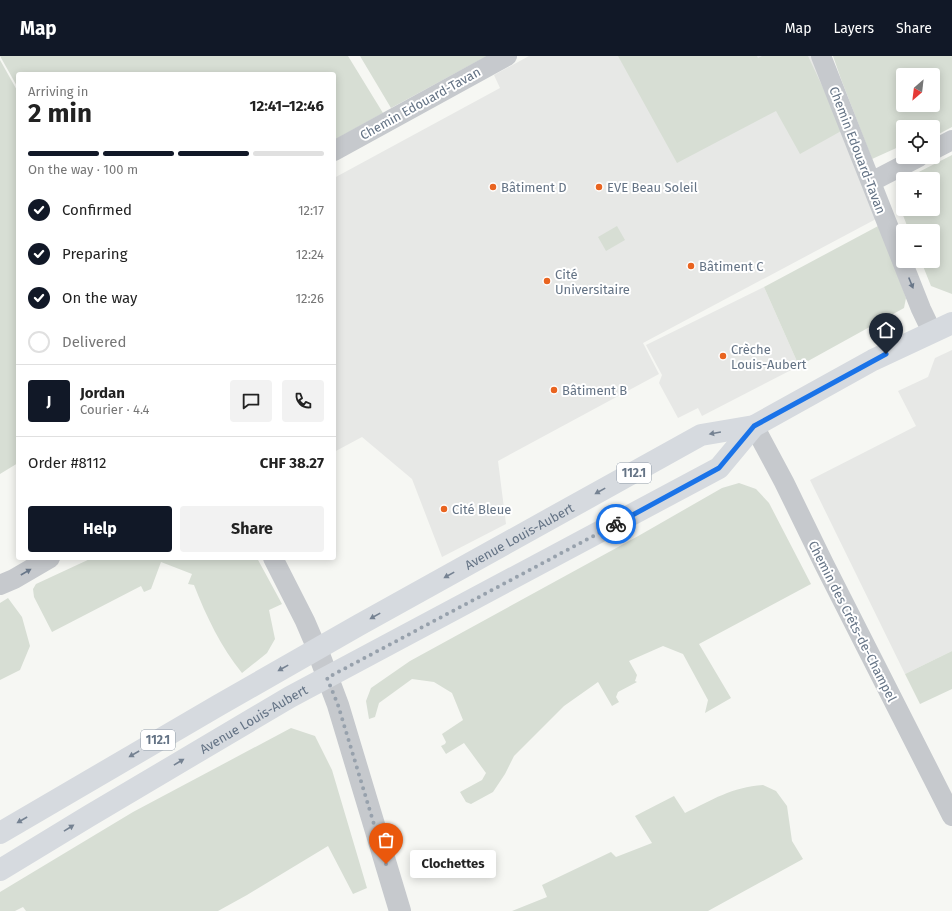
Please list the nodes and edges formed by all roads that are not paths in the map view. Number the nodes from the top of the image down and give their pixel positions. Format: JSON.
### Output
{"nodes":[{"id":1,"x":507,"y":56,"type":"edge"},
{"id":2,"x":821,"y":56,"type":"edge"},
{"id":3,"x":952,"y":140,"type":"edge"},
{"id":4,"x":940,"y":146,"type":"edge"},
{"id":5,"x":336,"y":150,"type":"edge"},
{"id":6,"x":906,"y":164,"type":"edge"},
{"id":7,"x":871,"y":182,"type":"junction"},
{"id":8,"x":952,"y":323,"type":"edge"},
{"id":9,"x":932,"y":332,"type":"junction"},
{"id":10,"x":754,"y":426,"type":"junction"},
{"id":11,"x":46,"y":560,"type":"edge"},
{"id":12,"x":274,"y":560,"type":"edge"},
{"id":13,"x":0,"y":585,"type":"edge"},
{"id":14,"x":317,"y":649,"type":"junction"},
{"id":15,"x":327,"y":678,"type":"junction"},
{"id":16,"x":952,"y":816,"type":"edge"},
{"id":17,"x":0,"y":833,"type":"edge"},
{"id":18,"x":0,"y":870,"type":"edge"},
{"id":19,"x":400,"y":911,"type":"edge"}],
"edges":[{"from":1,"to":5,"type":"street","name":"Chemin Edouard-Tavan"},
{"from":2,"to":7,"type":"street","name":"Chemin Edouard-Tavan"},
{"from":3,"to":4,"type":"street"},
{"from":6,"to":7,"type":"street"},
{"from":7,"to":9,"type":"street","name":"Chemin Edouard-Tavan","one_way":true},
{"from":8,"to":9,"type":"main road","number":"112.1"},
{"from":9,"to":10,"type":"main road","name":"Avenue Louis-Aubert","number":"112.1"},
{"from":10,"to":14,"type":"main road","name":"Avenue Louis-Aubert","number":"112.1","one_way":true},
{"from":10,"to":15,"type":"main road","name":"Avenue Louis-Aubert","number":"112.1"},
{"from":10,"to":16,"type":"street","name":"Chemin des Crêts-de-Champel"},
{"from":13,"to":11,"type":"street","one_way":true},
{"from":12,"to":14,"type":"street"},
{"from":14,"to":15,"type":"street"},
{"from":14,"to":17,"type":"main road","name":"Avenue Louis-Aubert","number":"112.1","one_way":true},
{"from":18,"to":15,"type":"main road","name":"Avenue Louis-Aubert","number":"112.1","one_way":true},
{"from":15,"to":19,"type":"street"}]}
